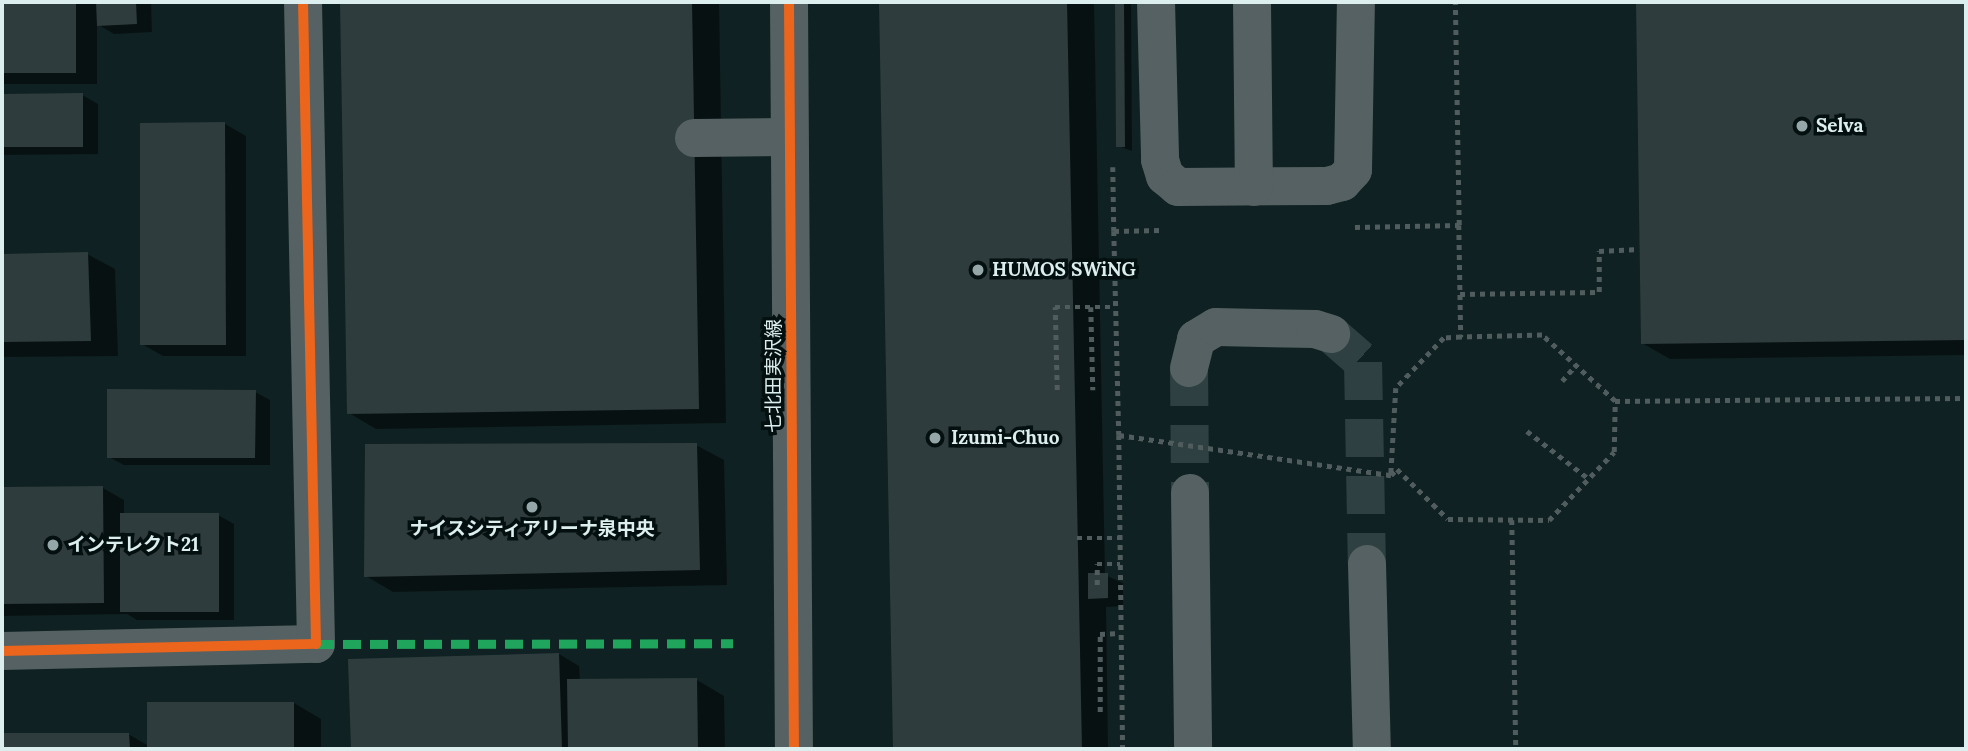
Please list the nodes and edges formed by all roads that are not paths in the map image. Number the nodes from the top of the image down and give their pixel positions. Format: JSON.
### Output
{"nodes":[{"id":1,"x":303,"y":2,"type":"edge"},
{"id":2,"x":789,"y":2,"type":"edge"},
{"id":3,"x":1156,"y":2,"type":"edge"},
{"id":4,"x":1252,"y":2,"type":"edge"},
{"id":5,"x":1356,"y":2,"type":"edge"},
{"id":6,"x":789,"y":137,"type":"junction"},
{"id":7,"x":694,"y":138,"type":"dead end"},
{"id":8,"x":1254,"y":187,"type":"junction"},
{"id":9,"x":1331,"y":334,"type":"tunnel mouth"},
{"id":10,"x":1189,"y":368,"type":"tunnel mouth"},
{"id":11,"x":1190,"y":494,"type":"tunnel mouth"},
{"id":12,"x":1367,"y":565,"type":"tunnel mouth"},
{"id":13,"x":2,"y":651,"type":"edge"},
{"id":14,"x":794,"y":749,"type":"edge"},
{"id":15,"x":1194,"y":749,"type":"edge"},
{"id":16,"x":1372,"y":749,"type":"edge"}],
"edges":[{"from":1,"to":13,"type":"street"},
{"from":2,"to":6,"type":"street","name":"七北田実沢線"},
{"from":3,"to":8,"type":"street"},
{"from":4,"to":8,"type":"street"},
{"from":5,"to":8,"type":"street"},
{"from":6,"to":7,"type":"street"},
{"from":6,"to":14,"type":"street","name":"七北田実沢線"},
{"from":9,"to":10,"type":"street"},
{"from":11,"to":15,"type":"street"},
{"from":12,"to":16,"type":"street"}]}
